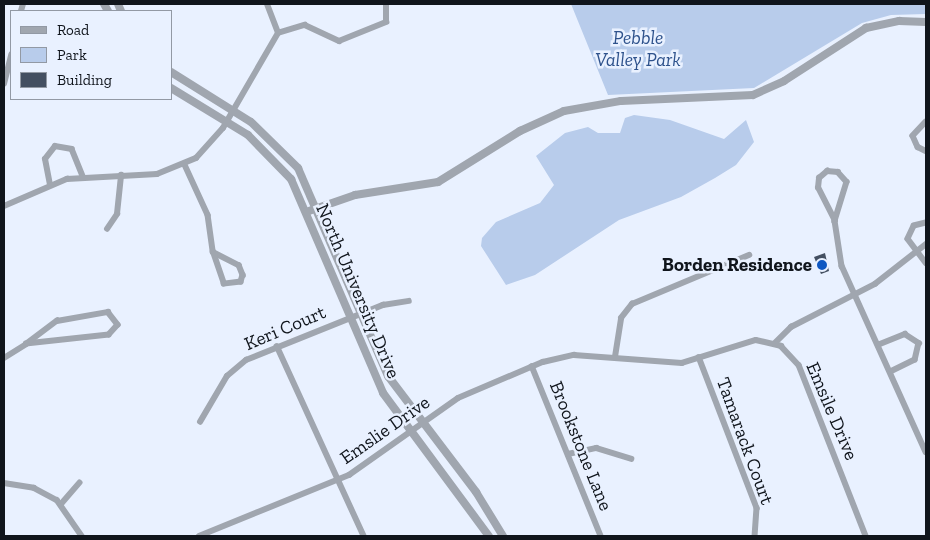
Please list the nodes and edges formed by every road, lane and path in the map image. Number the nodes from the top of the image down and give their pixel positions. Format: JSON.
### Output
{"nodes":[{"id":1,"x":267,"y":4,"type":"edge"},
{"id":2,"x":386,"y":4,"type":"edge"},
{"id":3,"x":926,"y":22,"type":"edge"},
{"id":4,"x":278,"y":33,"type":"junction"},
{"id":5,"x":10,"y":59,"type":"edge"},
{"id":6,"x":172,"y":73,"type":"edge"},
{"id":7,"x":4,"y":84,"type":"edge"},
{"id":8,"x":172,"y":89,"type":"edge"},
{"id":9,"x":233,"y":111,"type":"junction"},
{"id":10,"x":227,"y":122,"type":"junction"},
{"id":11,"x":926,"y":122,"type":"edge"},
{"id":12,"x":926,"y":151,"type":"edge"},
{"id":13,"x":185,"y":165,"type":"junction"},
{"id":14,"x":121,"y":175,"type":"junction"},
{"id":15,"x":83,"y":176,"type":"junction"},
{"id":16,"x":50,"y":185,"type":"junction"},
{"id":17,"x":4,"y":206,"type":"edge"},
{"id":18,"x":318,"y":208,"type":"junction"},
{"id":19,"x":306,"y":212,"type":"junction"},
{"id":20,"x":835,"y":221,"type":"junction"},
{"id":21,"x":926,"y":224,"type":"edge"},
{"id":22,"x":107,"y":229,"type":"dead end"},
{"id":23,"x":926,"y":244,"type":"edge"},
{"id":24,"x":213,"y":252,"type":"junction"},
{"id":25,"x":916,"y":252,"type":"junction"},
{"id":26,"x":750,"y":255,"type":"dead end"},
{"id":27,"x":926,"y":263,"type":"edge"},
{"id":28,"x":856,"y":296,"type":"junction"},
{"id":29,"x":408,"y":301,"type":"dead end"},
{"id":30,"x":360,"y":313,"type":"junction"},
{"id":31,"x":349,"y":318,"type":"junction"},
{"id":32,"x":776,"y":343,"type":"junction"},
{"id":33,"x":26,"y":344,"type":"junction"},
{"id":34,"x":880,"y":344,"type":"junction"},
{"id":35,"x":276,"y":346,"type":"junction"},
{"id":36,"x":615,"y":357,"type":"junction"},
{"id":37,"x":699,"y":357,"type":"junction"},
{"id":38,"x":4,"y":358,"type":"edge"},
{"id":39,"x":532,"y":366,"type":"junction"},
{"id":40,"x":892,"y":370,"type":"junction"},
{"id":41,"x":200,"y":422,"type":"dead end"},
{"id":42,"x":422,"y":425,"type":"junction"},
{"id":43,"x":412,"y":432,"type":"junction"},
{"id":44,"x":924,"y":439,"type":"edge"},
{"id":45,"x":926,"y":452,"type":"edge"},
{"id":46,"x":568,"y":454,"type":"junction"},
{"id":47,"x":630,"y":459,"type":"dead end"},
{"id":48,"x":338,"y":480,"type":"junction"},
{"id":49,"x":4,"y":483,"type":"edge"},
{"id":50,"x":79,"y":483,"type":"dead end"},
{"id":51,"x":61,"y":504,"type":"junction"},
{"id":52,"x":82,"y":536,"type":"edge"},
{"id":53,"x":199,"y":536,"type":"edge"},
{"id":54,"x":364,"y":536,"type":"edge"},
{"id":55,"x":489,"y":536,"type":"edge"},
{"id":56,"x":503,"y":536,"type":"edge"},
{"id":57,"x":601,"y":536,"type":"edge"},
{"id":58,"x":755,"y":536,"type":"edge"},
{"id":59,"x":866,"y":536,"type":"edge"}],
"edges":[{"from":1,"to":4,"type":"street"},
{"from":2,"to":4,"type":"street"},
{"from":3,"to":18,"type":"street"},
{"from":4,"to":9,"type":"street"},
{"from":5,"to":7,"type":"street"},
{"from":6,"to":9,"type":"street","name":"North University Drive"},
{"from":8,"to":10,"type":"street","name":"North University Drive"},
{"from":9,"to":10,"type":"street"},
{"from":9,"to":18,"type":"street","name":"North University Drive"},
{"from":10,"to":13,"type":"street"},
{"from":10,"to":19,"type":"street","name":"North University Drive"},
{"from":11,"to":12,"type":"street"},
{"from":13,"to":14,"type":"street"},
{"from":13,"to":24,"type":"street"},
{"from":14,"to":15,"type":"street"},
{"from":14,"to":22,"type":"street"},
{"from":15,"to":16,"type":"street"},
{"from":15,"to":16,"type":"street"},
{"from":16,"to":17,"type":"street"},
{"from":18,"to":19,"type":"street"},
{"from":18,"to":30,"type":"street","name":"North University Drive"},
{"from":19,"to":31,"type":"street","name":"North University Drive"},
{"from":20,"to":20,"type":"street"},
{"from":20,"to":28,"type":"street"},
{"from":21,"to":25,"type":"street"},
{"from":23,"to":25,"type":"street"},
{"from":24,"to":24,"type":"street"},
{"from":25,"to":27,"type":"street"},
{"from":25,"to":28,"type":"street"},
{"from":26,"to":36,"type":"street"},
{"from":28,"to":32,"type":"street"},
{"from":28,"to":34,"type":"street"},
{"from":29,"to":30,"type":"street","name":"Keri Court"},
{"from":30,"to":31,"type":"street","name":"Keri Court"},
{"from":30,"to":42,"type":"street","name":"North University Drive"},
{"from":31,"to":35,"type":"street","name":"Keri Court"},
{"from":31,"to":43,"type":"street","name":"North University Drive"},
{"from":32,"to":37,"type":"street"},
{"from":32,"to":59,"type":"street","name":"Emsile Drive"},
{"from":33,"to":33,"type":"street"},
{"from":33,"to":38,"type":"street"},
{"from":34,"to":40,"type":"street"},
{"from":34,"to":40,"type":"street"},
{"from":35,"to":41,"type":"street","name":"Keri Court"},
{"from":35,"to":48,"type":"street"},
{"from":36,"to":37,"type":"street"},
{"from":36,"to":39,"type":"street","name":"Emslie Drive"},
{"from":37,"to":58,"type":"street","name":"Tamarack Court"},
{"from":39,"to":42,"type":"street","name":"Emslie Drive"},
{"from":39,"to":46,"type":"street","name":"Brookstone Lane"},
{"from":40,"to":44,"type":"street"},
{"from":42,"to":43,"type":"street","name":"Emslie Drive"},
{"from":42,"to":56,"type":"street","name":"North University Drive"},
{"from":43,"to":48,"type":"street","name":"Emslie Drive"},
{"from":43,"to":55,"type":"street","name":"North University Drive"},
{"from":44,"to":45,"type":"street"},
{"from":46,"to":47,"type":"street"},
{"from":46,"to":57,"type":"street","name":"Brookstone Lane"},
{"from":48,"to":53,"type":"street","name":"Emslie Drive"},
{"from":48,"to":54,"type":"street"},
{"from":49,"to":51,"type":"street"},
{"from":50,"to":51,"type":"street"},
{"from":51,"to":52,"type":"street"}]}
